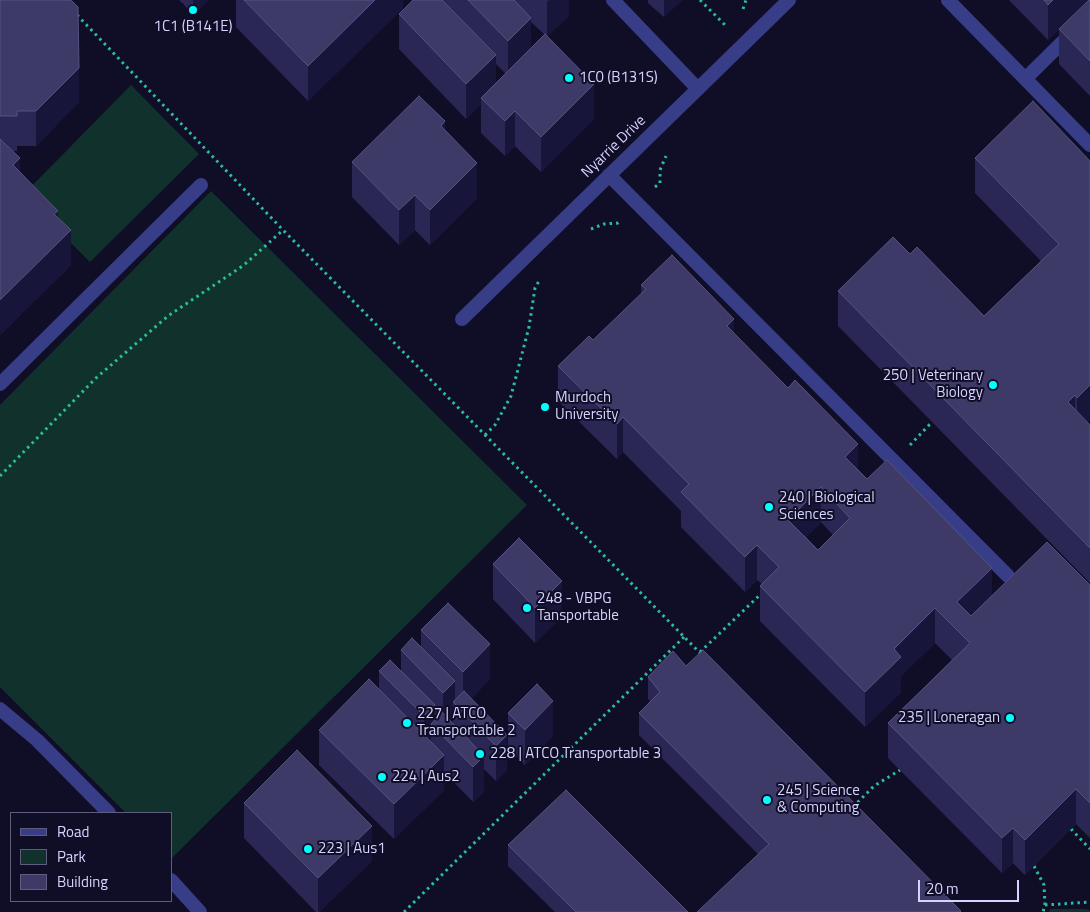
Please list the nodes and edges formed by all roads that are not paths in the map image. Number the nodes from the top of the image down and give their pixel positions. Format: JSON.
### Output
{"nodes":[{"id":1,"x":613,"y":0,"type":"edge"},
{"id":2,"x":789,"y":0,"type":"edge"},
{"id":3,"x":948,"y":0,"type":"edge"},
{"id":4,"x":1090,"y":16,"type":"edge"},
{"id":5,"x":1025,"y":79,"type":"junction"},
{"id":6,"x":698,"y":89,"type":"junction"},
{"id":7,"x":1090,"y":145,"type":"edge"},
{"id":8,"x":609,"y":175,"type":"junction"},
{"id":9,"x":202,"y":184,"type":"dead end"},
{"id":10,"x":462,"y":319,"type":"dead end"},
{"id":11,"x":0,"y":384,"type":"edge"},
{"id":12,"x":1008,"y":576,"type":"dead end"},
{"id":13,"x":0,"y":709,"type":"edge"},
{"id":14,"x":108,"y":812,"type":"edge"},
{"id":15,"x":172,"y":881,"type":"edge"},
{"id":16,"x":200,"y":912,"type":"edge"}],
"edges":[{"from":1,"to":6,"type":"street"},
{"from":2,"to":6,"type":"street","name":"Nyarrie Drive"},
{"from":3,"to":5,"type":"street"},
{"from":4,"to":5,"type":"street"},
{"from":5,"to":7,"type":"street"},
{"from":6,"to":8,"type":"street","name":"Nyarrie Drive"},
{"from":8,"to":10,"type":"street","name":"Nyarrie Drive"},
{"from":8,"to":12,"type":"street"},
{"from":9,"to":11,"type":"street"},
{"from":13,"to":14,"type":"street"},
{"from":15,"to":16,"type":"street"}]}
